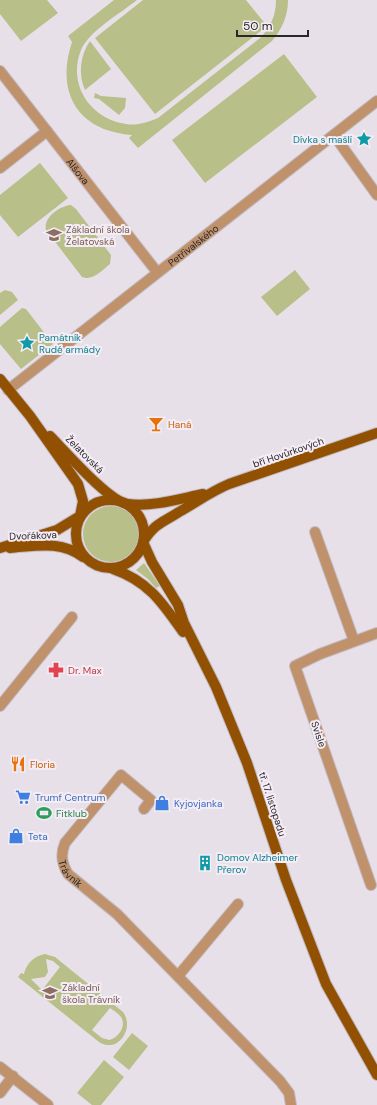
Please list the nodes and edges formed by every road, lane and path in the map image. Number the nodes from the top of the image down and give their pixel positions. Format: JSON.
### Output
{"nodes":[{"id":1,"x":0,"y":71,"type":"edge"},
{"id":2,"x":377,"y":101,"type":"edge"},
{"id":3,"x":47,"y":131,"type":"junction"},
{"id":4,"x":334,"y":135,"type":"junction"},
{"id":5,"x":0,"y":168,"type":"edge"},
{"id":6,"x":377,"y":195,"type":"edge"},
{"id":7,"x":156,"y":272,"type":"junction"},
{"id":8,"x":0,"y":379,"type":"edge"},
{"id":9,"x":8,"y":390,"type":"junction"},
{"id":10,"x":30,"y":416,"type":"junction"},
{"id":11,"x":377,"y":433,"type":"edge"},
{"id":12,"x":207,"y":494,"type":"junction"},
{"id":13,"x":126,"y":504,"type":"junction"},
{"id":14,"x":80,"y":516,"type":"junction"},
{"id":15,"x":315,"y":532,"type":"dead end"},
{"id":16,"x":143,"y":542,"type":"junction"},
{"id":17,"x":0,"y":548,"type":"edge"},
{"id":18,"x":88,"y":561,"type":"junction"},
{"id":19,"x":113,"y":569,"type":"junction"},
{"id":20,"x":72,"y":617,"type":"dead end"},
{"id":21,"x":377,"y":633,"type":"edge"},
{"id":22,"x":354,"y":641,"type":"junction"},
{"id":23,"x":198,"y":651,"type":"junction"},
{"id":24,"x":0,"y":706,"type":"edge"},
{"id":25,"x":144,"y":809,"type":"dead end"},
{"id":26,"x":371,"y":885,"type":"dead end"},
{"id":27,"x":238,"y":904,"type":"dead end"},
{"id":28,"x":178,"y":976,"type":"junction"},
{"id":29,"x":364,"y":1052,"type":"junction"},
{"id":30,"x":0,"y":1067,"type":"edge"},
{"id":31,"x":377,"y":1070,"type":"edge"},
{"id":32,"x":377,"y":1075,"type":"edge"},
{"id":33,"x":13,"y":1076,"type":"junction"},
{"id":34,"x":0,"y":1093,"type":"edge"},
{"id":35,"x":48,"y":1105,"type":"edge"},
{"id":36,"x":291,"y":1105,"type":"edge"}],
"edges":[{"from":1,"to":3,"type":"street","name":"Alšova"},
{"from":2,"to":4,"type":"street","name":"Petřivalského"},
{"from":3,"to":5,"type":"street"},
{"from":3,"to":7,"type":"street","name":"Alšova"},
{"from":4,"to":6,"type":"street"},
{"from":4,"to":7,"type":"street","name":"Petřivalského"},
{"from":7,"to":9,"type":"street","name":"Petřivalského"},
{"from":8,"to":9,"type":"main road","name":"Želatovská"},
{"from":9,"to":10,"type":"main road","name":"Želatovská"},
{"from":10,"to":13,"type":"main road","name":"Želatovská"},
{"from":10,"to":14,"type":"main road","name":"Želatovská"},
{"from":11,"to":12,"type":"main road","name":"bří Hovůrkových"},
{"from":12,"to":13,"type":"main road","name":"bří Hovůrkových"},
{"from":12,"to":16,"type":"main road","name":"bří Hovůrkových"},
{"from":13,"to":14,"type":"main road"},
{"from":13,"to":16,"type":"main road"},
{"from":14,"to":17,"type":"main road","name":"Dvořákova"},
{"from":14,"to":18,"type":"main road"},
{"from":15,"to":22,"type":"street"},
{"from":16,"to":19,"type":"main road"},
{"from":16,"to":23,"type":"main road","name":"tř. 17. listopadu"},
{"from":17,"to":18,"type":"main road","name":"Dvořákova"},
{"from":18,"to":19,"type":"main road"},
{"from":19,"to":23,"type":"main road","name":"tř. 17. listopadu"},
{"from":20,"to":24,"type":"street"},
{"from":21,"to":22,"type":"street","name":"Svisle"},
{"from":22,"to":26,"type":"street","name":"Svisle"},
{"from":23,"to":29,"type":"main road","name":"tř. 17. listopadu"},
{"from":25,"to":28,"type":"street","name":"Trávník"},
{"from":27,"to":28,"type":"street"},
{"from":28,"to":36,"type":"street","name":"Trávník"},
{"from":29,"to":31,"type":"main road","name":"tř. 17. listopadu"},
{"from":29,"to":32,"type":"main road","name":"tř. 17. listopadu"},
{"from":30,"to":33,"type":"street"},
{"from":33,"to":34,"type":"street"},
{"from":33,"to":35,"type":"street"}]}
